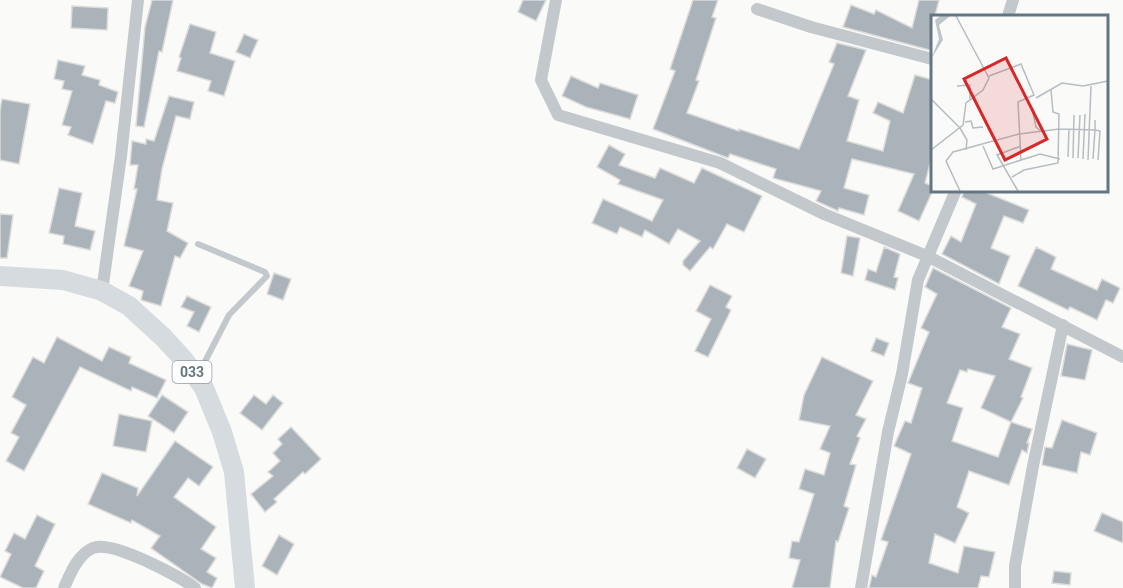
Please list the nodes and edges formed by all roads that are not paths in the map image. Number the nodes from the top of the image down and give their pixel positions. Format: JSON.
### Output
{"nodes":[{"id":1,"x":138,"y":0,"type":"edge"},
{"id":2,"x":556,"y":0,"type":"edge"},
{"id":3,"x":1013,"y":0,"type":"edge"},
{"id":4,"x":757,"y":9,"type":"dead end"},
{"id":5,"x":1008,"y":15,"type":"edge"},
{"id":6,"x":931,"y":58,"type":"edge"},
{"id":7,"x":955,"y":192,"type":"edge"},
{"id":8,"x":198,"y":244,"type":"dead end"},
{"id":9,"x":927,"y":256,"type":"junction"},
{"id":10,"x":0,"y":276,"type":"edge"},
{"id":11,"x":102,"y":291,"type":"junction"},
{"id":12,"x":1063,"y":325,"type":"junction"},
{"id":13,"x":1123,"y":357,"type":"edge"},
{"id":14,"x":196,"y":378,"type":"junction"},
{"id":15,"x":181,"y":584,"type":"edge"},
{"id":16,"x":64,"y":588,"type":"edge"},
{"id":17,"x":195,"y":588,"type":"edge"},
{"id":18,"x":245,"y":588,"type":"edge"},
{"id":19,"x":861,"y":588,"type":"edge"},
{"id":20,"x":1015,"y":588,"type":"edge"}],
"edges":[{"from":1,"to":11,"type":"street"},
{"from":2,"to":9,"type":"street"},
{"from":3,"to":5,"type":"street"},
{"from":4,"to":6,"type":"street"},
{"from":7,"to":9,"type":"street"},
{"from":8,"to":14,"type":"lane"},
{"from":9,"to":12,"type":"street"},
{"from":9,"to":19,"type":"street"},
{"from":10,"to":11,"type":"main road","number":"033"},
{"from":11,"to":14,"type":"main road","number":"033"},
{"from":12,"to":13,"type":"street"},
{"from":12,"to":20,"type":"street"},
{"from":14,"to":18,"type":"main road","number":"033"},
{"from":15,"to":16,"type":"street"},
{"from":15,"to":17,"type":"street"}]}
